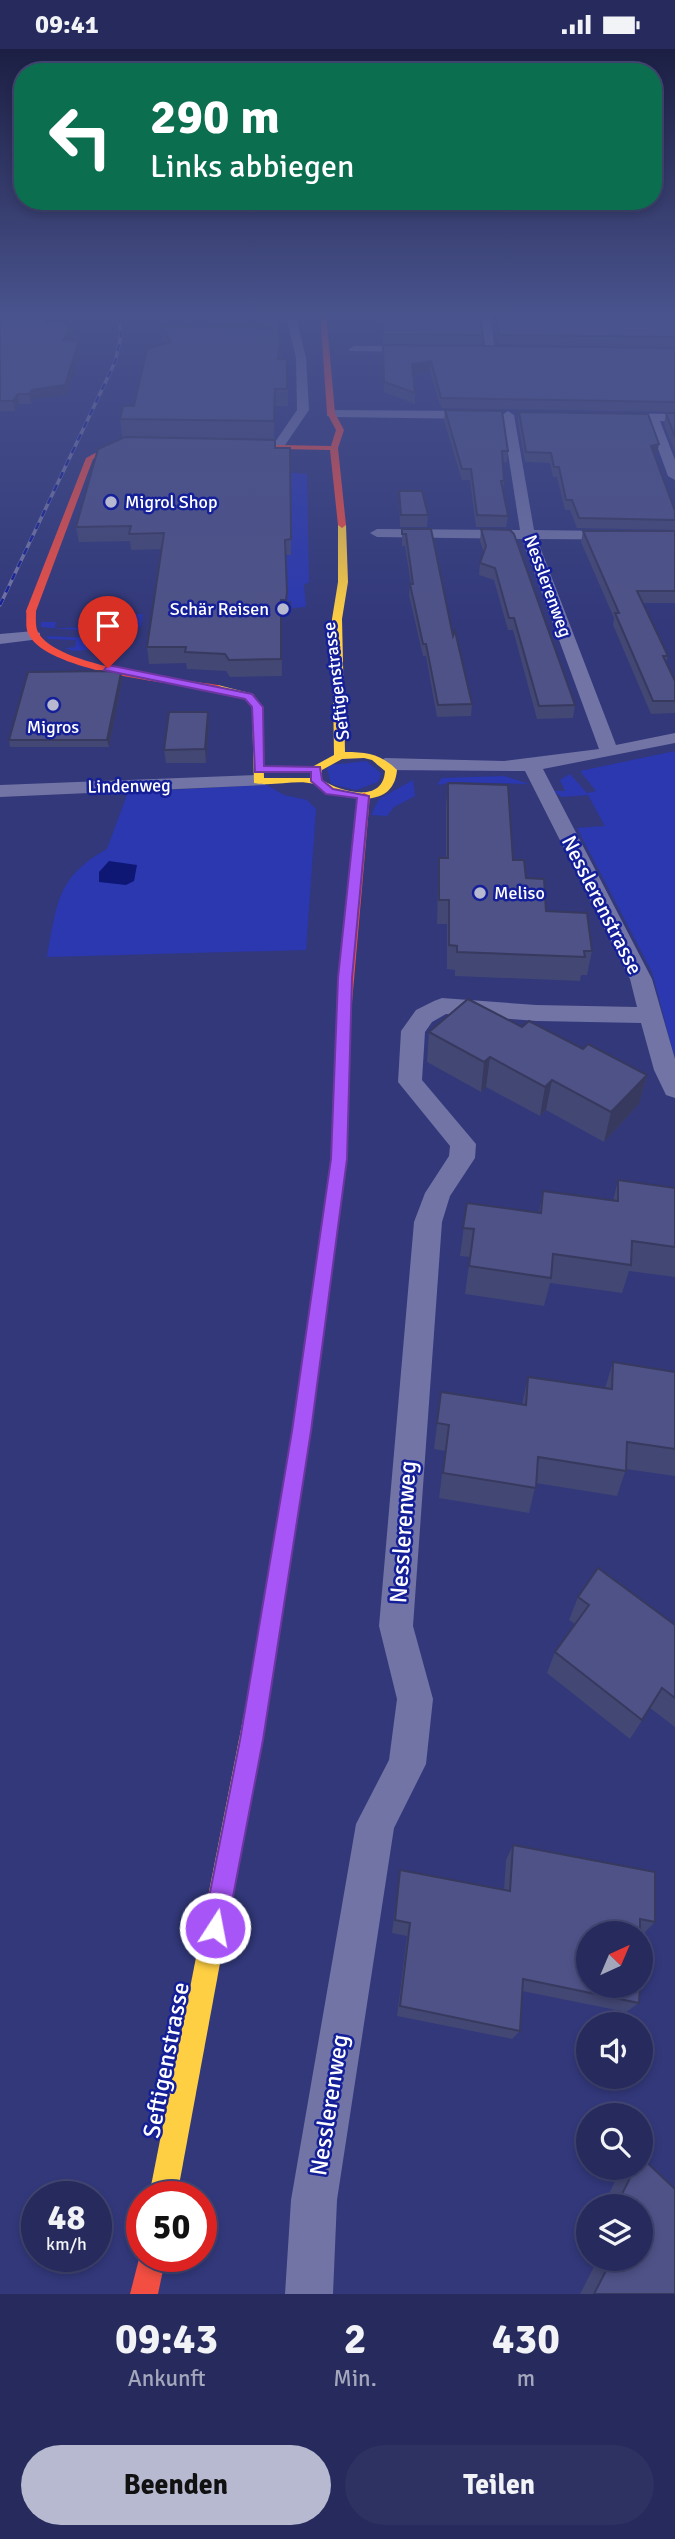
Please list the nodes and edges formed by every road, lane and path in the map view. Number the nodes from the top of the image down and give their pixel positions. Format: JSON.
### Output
{"nodes":[{"id":1,"x":298,"y":417,"type":"edge"},
{"id":2,"x":334,"y":417,"type":"edge"},
{"id":3,"x":515,"y":417,"type":"edge"},
{"id":4,"x":600,"y":417,"type":"edge"},
{"id":5,"x":652,"y":417,"type":"junction"},
{"id":6,"x":675,"y":418,"type":"edge"},
{"id":7,"x":166,"y":444,"type":"edge"},
{"id":8,"x":200,"y":445,"type":"edge"},
{"id":9,"x":277,"y":448,"type":"junction"},
{"id":10,"x":334,"y":448,"type":"junction"},
{"id":11,"x":675,"y":476,"type":"edge"},
{"id":12,"x":377,"y":533,"type":"dead end"},
{"id":13,"x":528,"y":535,"type":"junction"},
{"id":14,"x":675,"y":535,"type":"edge"},
{"id":15,"x":343,"y":604,"type":"junction"},
{"id":16,"x":34,"y":636,"type":"junction"},
{"id":17,"x":0,"y":639,"type":"edge"},
{"id":18,"x":354,"y":651,"type":"dead end"},
{"id":19,"x":362,"y":738,"type":"dead end"},
{"id":20,"x":675,"y":738,"type":"edge"},
{"id":21,"x":609,"y":752,"type":"junction"},
{"id":22,"x":364,"y":755,"type":"junction"},
{"id":23,"x":340,"y":756,"type":"junction"},
{"id":24,"x":531,"y":765,"type":"junction"},
{"id":25,"x":458,"y":768,"type":"joint"},
{"id":26,"x":388,"y":770,"type":"junction"},
{"id":27,"x":258,"y":775,"type":"junction"},
{"id":28,"x":316,"y":775,"type":"junction"},
{"id":29,"x":0,"y":791,"type":"edge"},
{"id":30,"x":363,"y":796,"type":"junction"},
{"id":31,"x":335,"y":939,"type":"dead end"},
{"id":32,"x":345,"y":978,"type":"junction"},
{"id":33,"x":650,"y":1015,"type":"junction"},
{"id":34,"x":675,"y":1089,"type":"edge"},
{"id":35,"x":166,"y":2181,"type":"edge"},
{"id":36,"x":149,"y":2272,"type":"edge"},
{"id":37,"x":144,"y":2294,"type":"edge"},
{"id":38,"x":309,"y":2294,"type":"edge"}],
"edges":[{"from":1,"to":9,"type":"street"},
{"from":2,"to":10,"type":"main road","name":"Seftigenstrasse"},
{"from":3,"to":13,"type":"street","name":"Nesslerenweg"},
{"from":4,"to":5,"type":"street"},
{"from":5,"to":6,"type":"street"},
{"from":5,"to":11,"type":"street"},
{"from":7,"to":16,"type":"main road"},
{"from":8,"to":9,"type":"main road"},
{"from":9,"to":10,"type":"main road"},
{"from":10,"to":15,"type":"main road","name":"Seftigenstrasse"},
{"from":12,"to":13,"type":"street"},
{"from":13,"to":14,"type":"street"},
{"from":13,"to":21,"type":"street","name":"Nesslerenweg"},
{"from":15,"to":18,"type":"main road","name":"Seftigenstrasse"},
{"from":15,"to":23,"type":"main road","name":"Seftigenstrasse"},
{"from":16,"to":17,"type":"street"},
{"from":16,"to":27,"type":"main road"},
{"from":19,"to":22,"type":"main road","name":"Seftigenstrasse"},
{"from":20,"to":21,"type":"street"},
{"from":21,"to":24,"type":"street"},
{"from":22,"to":23,"type":"main road"},
{"from":22,"to":26,"type":"main road"},
{"from":23,"to":28,"type":"main road"},
{"from":24,"to":25,"type":"street"},
{"from":24,"to":33,"type":"street","name":"Nesslerenstrasse"},
{"from":25,"to":26,"type":"street"},
{"from":26,"to":30,"type":"main road"},
{"from":27,"to":28,"type":"main road","name":"Lindenweg"},
{"from":27,"to":29,"type":"street","name":"Lindenweg"},
{"from":28,"to":30,"type":"main road"},
{"from":30,"to":32,"type":"main road","name":"Seftigenstrasse"},
{"from":31,"to":32,"type":"main road","name":"Seftigenstrasse"},
{"from":32,"to":35,"type":"main road","name":"Seftigenstrasse"},
{"from":33,"to":34,"type":"street","name":"Nesslerenstrasse"},
{"from":33,"to":38,"type":"street","name":"Nesslerenweg"},
{"from":36,"to":37,"type":"main road"}]}
